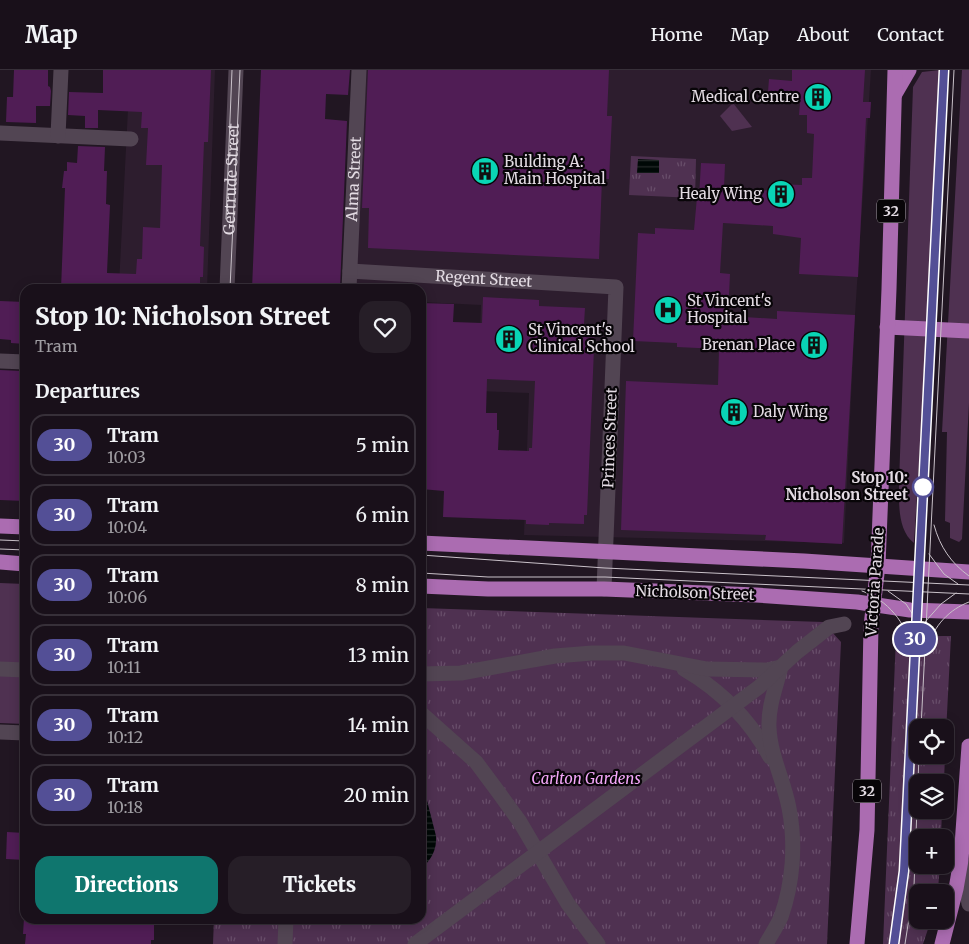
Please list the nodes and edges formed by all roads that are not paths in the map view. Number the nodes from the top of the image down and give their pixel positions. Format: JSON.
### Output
{"nodes":[{"id":1,"x":61,"y":70,"type":"edge"},
{"id":2,"x":236,"y":70,"type":"edge"},
{"id":3,"x":359,"y":70,"type":"edge"},
{"id":4,"x":895,"y":70,"type":"edge"},
{"id":5,"x":909,"y":70,"type":"edge"},
{"id":6,"x":894,"y":96,"type":"junction"},
{"id":7,"x":0,"y":134,"type":"edge"},
{"id":8,"x":58,"y":136,"type":"junction"},
{"id":9,"x":131,"y":139,"type":"dead end"},
{"id":10,"x":350,"y":271,"type":"junction"},
{"id":11,"x":227,"y":284,"type":"edge"},
{"id":12,"x":349,"y":284,"type":"edge"},
{"id":13,"x":616,"y":287,"type":"joint"},
{"id":14,"x":887,"y":327,"type":"junction"},
{"id":15,"x":969,"y":330,"type":"edge"},
{"id":16,"x":0,"y":361,"type":"edge"},
{"id":17,"x":20,"y":362,"type":"edge"},
{"id":18,"x":0,"y":526,"type":"edge"},
{"id":19,"x":20,"y":527,"type":"edge"},
{"id":20,"x":426,"y":543,"type":"edge"},
{"id":21,"x":606,"y":552,"type":"junction"},
{"id":22,"x":0,"y":562,"type":"edge"},
{"id":23,"x":20,"y":564,"type":"edge"},
{"id":24,"x":878,"y":566,"type":"junction"},
{"id":25,"x":969,"y":572,"type":"edge"},
{"id":26,"x":426,"y":586,"type":"edge"},
{"id":27,"x":604,"y":589,"type":"junction"},
{"id":28,"x":873,"y":604,"type":"junction"},
{"id":29,"x":969,"y":612,"type":"edge"},
{"id":30,"x":844,"y":624,"type":"dead end"},
{"id":31,"x":675,"y":664,"type":"junction"},
{"id":32,"x":781,"y":667,"type":"junction"},
{"id":33,"x":0,"y":669,"type":"edge"},
{"id":34,"x":20,"y":670,"type":"edge"},
{"id":35,"x":426,"y":674,"type":"edge"},
{"id":36,"x":732,"y":706,"type":"junction"},
{"id":37,"x":426,"y":717,"type":"edge"},
{"id":38,"x":0,"y":732,"type":"edge"},
{"id":39,"x":20,"y":733,"type":"edge"},
{"id":40,"x":969,"y":746,"type":"edge"},
{"id":41,"x":779,"y":773,"type":"junction"},
{"id":42,"x":538,"y":852,"type":"junction"},
{"id":43,"x":961,"y":860,"type":"junction"},
{"id":44,"x":969,"y":904,"type":"edge"},
{"id":45,"x":286,"y":924,"type":"edge"},
{"id":46,"x":285,"y":944,"type":"edge"},
{"id":47,"x":415,"y":944,"type":"edge"},
{"id":48,"x":598,"y":944,"type":"edge"},
{"id":49,"x":766,"y":944,"type":"edge"},
{"id":50,"x":857,"y":944,"type":"edge"},
{"id":51,"x":942,"y":944,"type":"edge"}],
"edges":[{"from":1,"to":8,"type":"street"},
{"from":2,"to":11,"type":"street","name":"Gertrude Street"},
{"from":3,"to":10,"type":"street","name":"Alma Street"},
{"from":4,"to":6,"type":"main road","name":"Victoria Parade","number":"32"},
{"from":5,"to":6,"type":"main road"},
{"from":6,"to":14,"type":"main road","name":"Victoria Parade","number":"32"},
{"from":7,"to":8,"type":"street"},
{"from":8,"to":9,"type":"street"},
{"from":10,"to":12,"type":"street","name":"Alma Street"},
{"from":10,"to":13,"type":"street","name":"Regent Street"},
{"from":13,"to":21,"type":"street","name":"Princes Street"},
{"from":14,"to":15,"type":"main road"},
{"from":14,"to":24,"type":"main road","name":"Victoria Parade","number":"32"},
{"from":16,"to":17,"type":"street"},
{"from":18,"to":19,"type":"main road"},
{"from":20,"to":21,"type":"main road"},
{"from":21,"to":24,"type":"main road"},
{"from":21,"to":27,"type":"street","name":"Princes Street"},
{"from":22,"to":23,"type":"main road"},
{"from":24,"to":25,"type":"main road"},
{"from":24,"to":28,"type":"main road","name":"Victoria Parade","number":"32"},
{"from":26,"to":27,"type":"main road","name":"Nicholson Street"},
{"from":27,"to":28,"type":"main road","name":"Nicholson Street"},
{"from":28,"to":29,"type":"main road","name":"Nicholson Street"},
{"from":28,"to":50,"type":"main road","name":"Victoria Parade","number":"32"},
{"from":30,"to":32,"type":"street"},
{"from":31,"to":32,"type":"street"},
{"from":31,"to":35,"type":"street"},
{"from":31,"to":36,"type":"street"},
{"from":32,"to":36,"type":"street"},
{"from":32,"to":41,"type":"street"},
{"from":33,"to":34,"type":"street"},
{"from":36,"to":41,"type":"street"},
{"from":36,"to":42,"type":"street"},
{"from":37,"to":42,"type":"street"},
{"from":38,"to":39,"type":"street"},
{"from":40,"to":43,"type":"main road"},
{"from":41,"to":49,"type":"street"},
{"from":42,"to":47,"type":"street"},
{"from":42,"to":48,"type":"street"},
{"from":43,"to":44,"type":"street"},
{"from":43,"to":51,"type":"main road"},
{"from":45,"to":46,"type":"street"}]}
